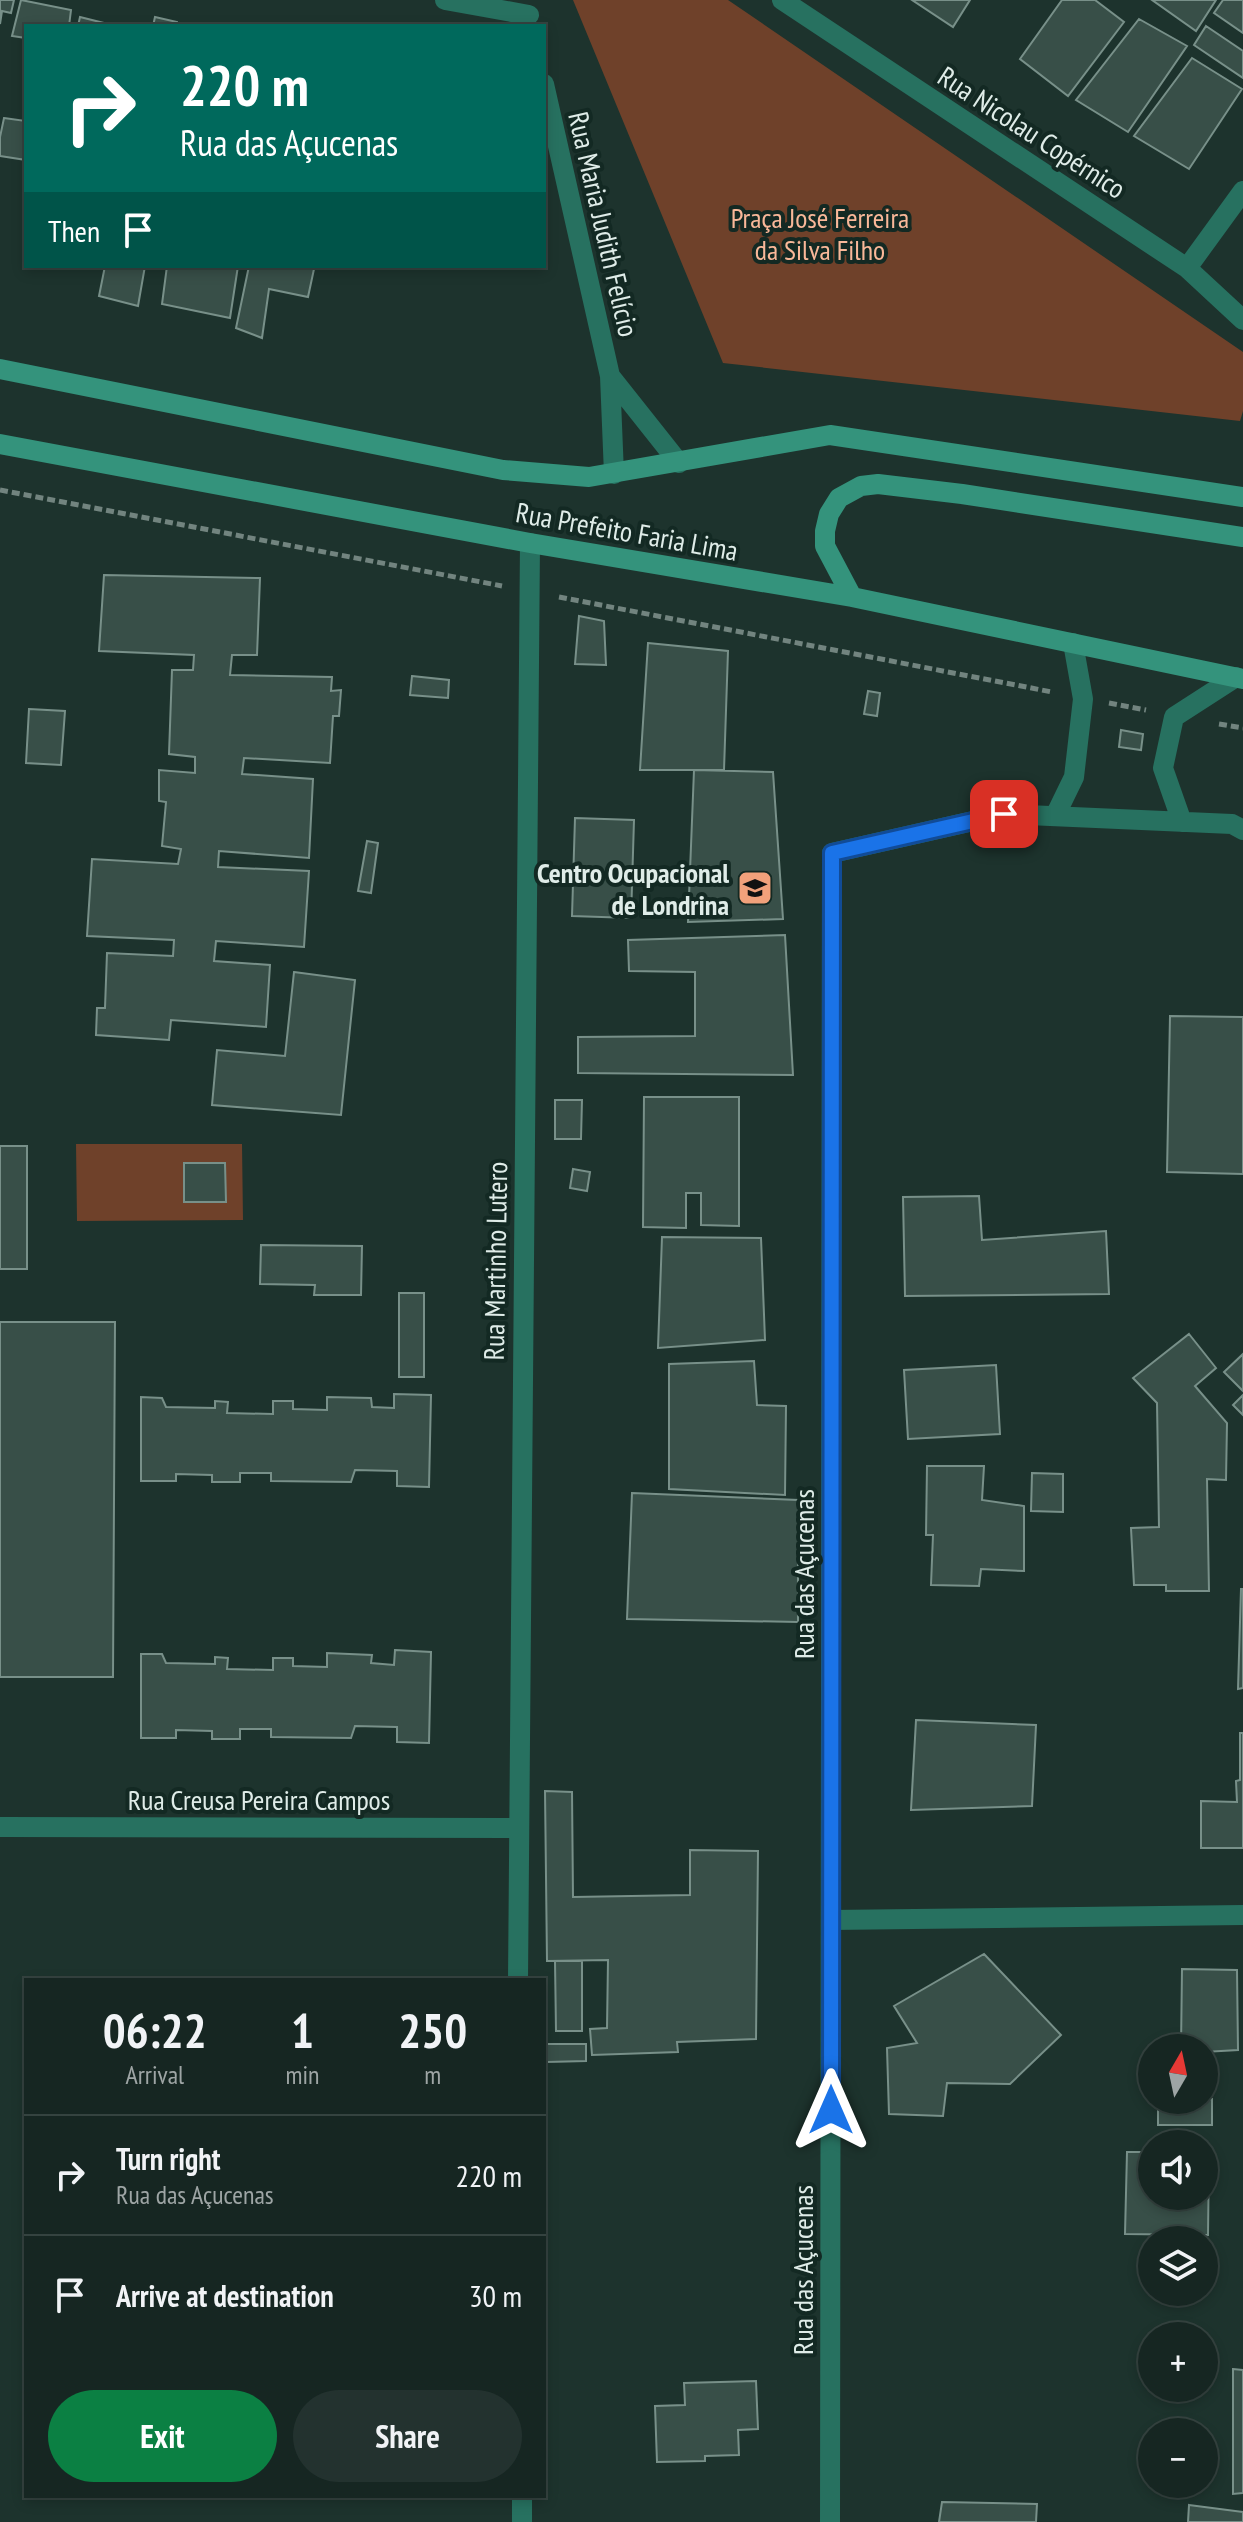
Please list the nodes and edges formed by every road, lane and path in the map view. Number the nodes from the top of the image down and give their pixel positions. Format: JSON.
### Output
{"nodes":[{"id":1,"x":445,"y":0,"type":"edge"},
{"id":2,"x":782,"y":0,"type":"edge"},
{"id":3,"x":528,"y":14,"type":"edge"},
{"id":4,"x":546,"y":93,"type":"edge"},
{"id":5,"x":1243,"y":191,"type":"edge"},
{"id":6,"x":1187,"y":268,"type":"junction"},
{"id":7,"x":1243,"y":320,"type":"edge"},
{"id":8,"x":0,"y":369,"type":"edge"},
{"id":9,"x":610,"y":376,"type":"junction"},
{"id":10,"x":0,"y":444,"type":"edge"},
{"id":11,"x":679,"y":463,"type":"junction"},
{"id":12,"x":614,"y":474,"type":"junction"},
{"id":13,"x":0,"y":490,"type":"edge"},
{"id":14,"x":1243,"y":497,"type":"edge"},
{"id":15,"x":1243,"y":537,"type":"edge"},
{"id":16,"x":530,"y":543,"type":"junction"},
{"id":17,"x":513,"y":588,"type":"dead end"},
{"id":18,"x":544,"y":594,"type":"dead end"},
{"id":19,"x":852,"y":597,"type":"junction"},
{"id":20,"x":1073,"y":643,"type":"junction"},
{"id":21,"x":1239,"y":678,"type":"edge"},
{"id":22,"x":1057,"y":693,"type":"dead end"},
{"id":23,"x":1103,"y":701,"type":"dead end"},
{"id":24,"x":1150,"y":710,"type":"dead end"},
{"id":25,"x":1212,"y":722,"type":"dead end"},
{"id":26,"x":1243,"y":728,"type":"edge"},
{"id":27,"x":1055,"y":816,"type":"junction"},
{"id":28,"x":1182,"y":822,"type":"junction"},
{"id":29,"x":1243,"y":830,"type":"edge"},
{"id":30,"x":0,"y":1827,"type":"edge"},
{"id":31,"x":518,"y":1828,"type":"junction"},
{"id":32,"x":1243,"y":1915,"type":"edge"},
{"id":33,"x":831,"y":1920,"type":"junction"},
{"id":34,"x":518,"y":1978,"type":"edge"},
{"id":35,"x":522,"y":2498,"type":"edge"},
{"id":36,"x":522,"y":2522,"type":"edge"},
{"id":37,"x":830,"y":2522,"type":"edge"}],
"edges":[{"from":1,"to":3,"type":"street"},
{"from":2,"to":6,"type":"street","name":"Rua Nicolau Copérnico"},
{"from":4,"to":9,"type":"street","name":"Rua Maria Judith Felício"},
{"from":5,"to":6,"type":"street"},
{"from":6,"to":7,"type":"street","name":"Rua Nicolau Copérnico"},
{"from":8,"to":12,"type":"main road","name":"Rua Prefeito Faria Lima"},
{"from":9,"to":11,"type":"street","name":"Rua Maria Judith Felício"},
{"from":9,"to":12,"type":"street","name":"Rua Maria Judith Felício"},
{"from":10,"to":16,"type":"main road","name":"Rua Prefeito Faria Lima"},
{"from":11,"to":12,"type":"main road","name":"Rua Prefeito Faria Lima"},
{"from":11,"to":14,"type":"main road","name":"Rua Prefeito Faria Lima"},
{"from":13,"to":17,"type":"path"},
{"from":15,"to":19,"type":"main road"},
{"from":16,"to":19,"type":"main road","name":"Rua Prefeito Faria Lima"},
{"from":16,"to":31,"type":"street","name":"Rua Martinho Lutero"},
{"from":18,"to":22,"type":"path"},
{"from":19,"to":20,"type":"main road","name":"Rua Prefeito Faria Lima"},
{"from":20,"to":21,"type":"main road","name":"Rua Prefeito Faria Lima"},
{"from":20,"to":27,"type":"street"},
{"from":21,"to":28,"type":"street"},
{"from":23,"to":24,"type":"path"},
{"from":25,"to":26,"type":"path"},
{"from":27,"to":28,"type":"street"},
{"from":27,"to":33,"type":"street","name":"Rua das Açucenas"},
{"from":28,"to":29,"type":"street"},
{"from":30,"to":31,"type":"street","name":"Rua Creusa Pereira Campos"},
{"from":31,"to":34,"type":"street","name":"Rua Martinho Lutero"},
{"from":32,"to":33,"type":"street"},
{"from":33,"to":37,"type":"street","name":"Rua das Açucenas"},
{"from":35,"to":36,"type":"street"}]}
